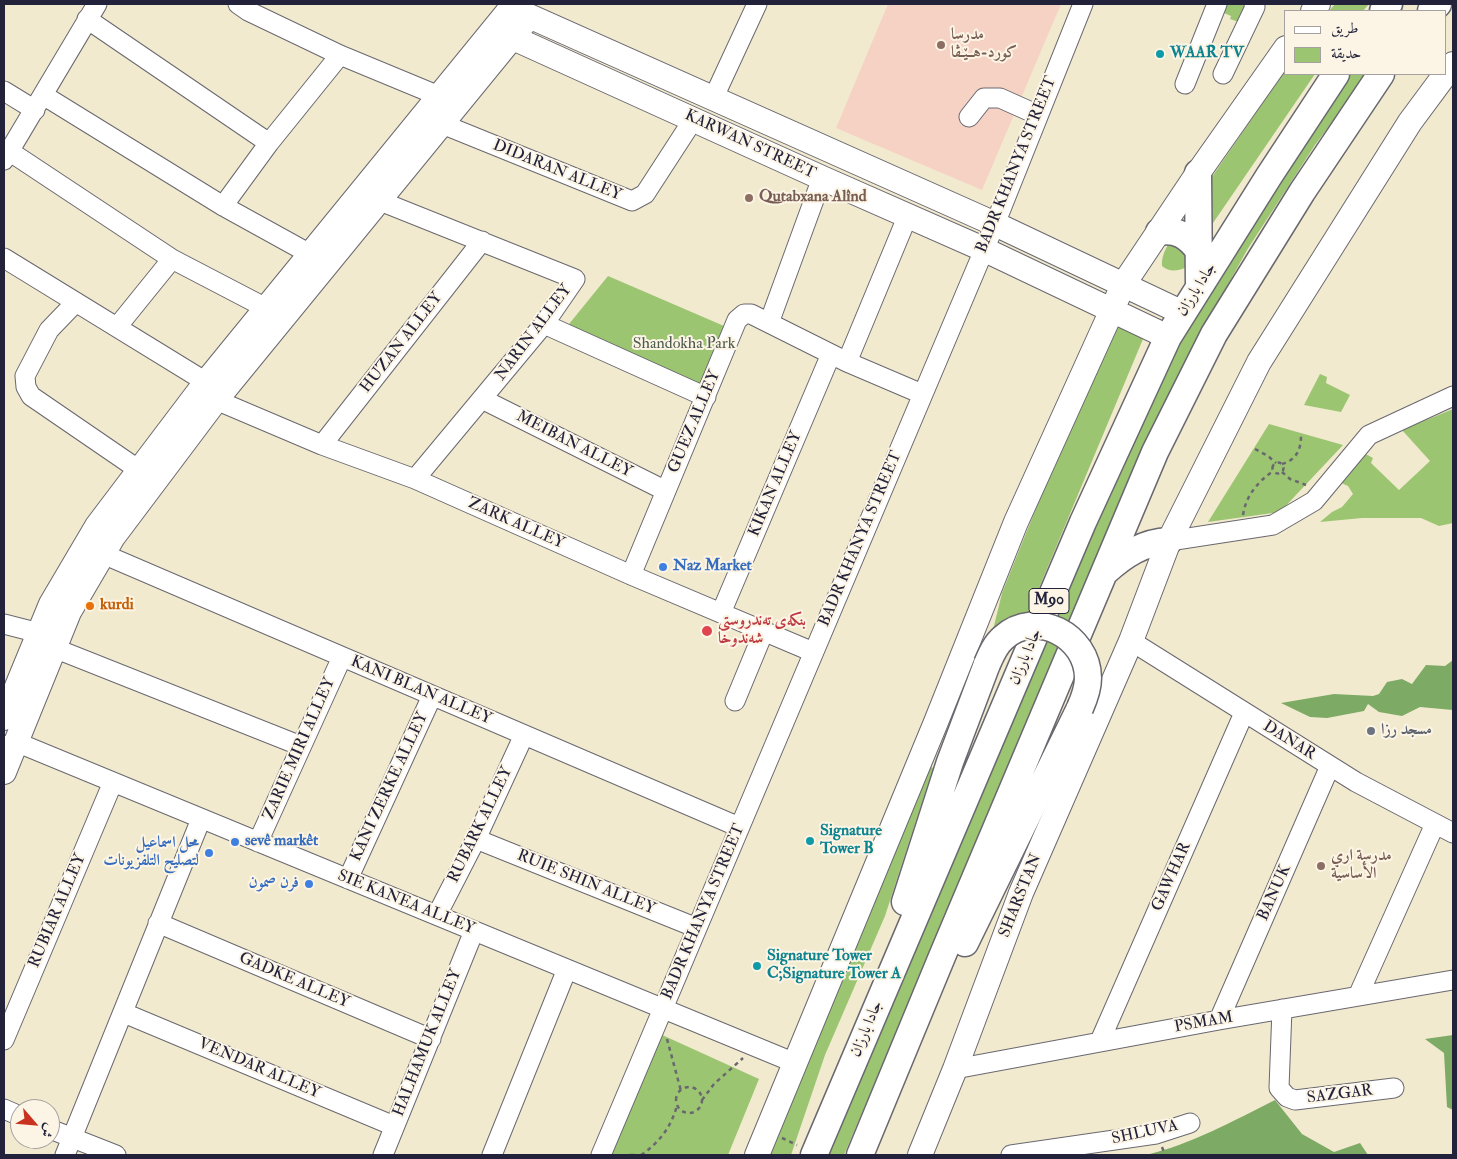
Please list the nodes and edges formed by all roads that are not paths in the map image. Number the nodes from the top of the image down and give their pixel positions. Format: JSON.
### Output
{"nodes":[{"id":1,"x":238,"y":4,"type":"edge"},
{"id":2,"x":757,"y":4,"type":"edge"},
{"id":3,"x":1083,"y":4,"type":"edge"},
{"id":4,"x":1217,"y":4,"type":"edge"},
{"id":5,"x":1254,"y":4,"type":"edge"},
{"id":6,"x":521,"y":7,"type":"edge"},
{"id":7,"x":92,"y":11,"type":"edge"},
{"id":8,"x":503,"y":34,"type":"junction"},
{"id":9,"x":1284,"y":51,"type":"edge"},
{"id":10,"x":340,"y":54,"type":"junction"},
{"id":11,"x":1223,"y":74,"type":"dead end"},
{"id":12,"x":1335,"y":75,"type":"edge"},
{"id":13,"x":1379,"y":75,"type":"edge"},
{"id":14,"x":1445,"y":75,"type":"edge"},
{"id":15,"x":1185,"y":84,"type":"dead end"},
{"id":16,"x":4,"y":92,"type":"edge"},
{"id":17,"x":439,"y":96,"type":"junction"},
{"id":18,"x":713,"y":98,"type":"junction"},
{"id":19,"x":39,"y":102,"type":"junction"},
{"id":20,"x":1038,"y":115,"type":"junction"},
{"id":21,"x":969,"y":117,"type":"dead end"},
{"id":22,"x":693,"y":120,"type":"junction"},
{"id":23,"x":442,"y":124,"type":"junction"},
{"id":24,"x":270,"y":143,"type":"junction"},
{"id":25,"x":7,"y":156,"type":"edge"},
{"id":26,"x":1198,"y":173,"type":"junction"},
{"id":27,"x":822,"y":178,"type":"junction"},
{"id":28,"x":380,"y":201,"type":"junction"},
{"id":29,"x":223,"y":206,"type":"junction"},
{"id":30,"x":908,"y":215,"type":"junction"},
{"id":31,"x":995,"y":224,"type":"junction"},
{"id":32,"x":1159,"y":232,"type":"junction"},
{"id":33,"x":482,"y":241,"type":"junction"},
{"id":34,"x":984,"y":249,"type":"junction"},
{"id":35,"x":1198,"y":251,"type":"junction"},
{"id":36,"x":310,"y":254,"type":"junction"},
{"id":37,"x":4,"y":258,"type":"edge"},
{"id":38,"x":172,"y":259,"type":"junction"},
{"id":39,"x":1124,"y":285,"type":"junction"},
{"id":40,"x":1199,"y":287,"type":"junction"},
{"id":41,"x":76,"y":302,"type":"junction"},
{"id":42,"x":266,"y":308,"type":"junction"},
{"id":43,"x":1112,"y":310,"type":"junction"},
{"id":44,"x":1183,"y":313,"type":"junction"},
{"id":45,"x":769,"y":323,"type":"junction"},
{"id":46,"x":544,"y":324,"type":"junction"},
{"id":47,"x":117,"y":327,"type":"junction"},
{"id":48,"x":1168,"y":337,"type":"junction"},
{"id":49,"x":839,"y":358,"type":"junction"},
{"id":50,"x":211,"y":391,"type":"junction"},
{"id":51,"x":922,"y":394,"type":"junction"},
{"id":52,"x":1453,"y":396,"type":"edge"},
{"id":53,"x":706,"y":397,"type":"junction"},
{"id":54,"x":482,"y":400,"type":"junction"},
{"id":55,"x":322,"y":445,"type":"junction"},
{"id":56,"x":139,"y":470,"type":"junction"},
{"id":57,"x":415,"y":479,"type":"junction"},
{"id":58,"x":666,"y":491,"type":"junction"},
{"id":59,"x":1134,"y":503,"type":"junction"},
{"id":60,"x":1169,"y":541,"type":"junction"},
{"id":61,"x":103,"y":554,"type":"junction"},
{"id":62,"x":1104,"y":573,"type":"junction"},
{"id":63,"x":631,"y":575,"type":"junction"},
{"id":64,"x":721,"y":613,"type":"junction"},
{"id":65,"x":4,"y":624,"type":"edge"},
{"id":66,"x":764,"y":631,"type":"junction"},
{"id":67,"x":46,"y":641,"type":"junction"},
{"id":68,"x":1130,"y":641,"type":"junction"},
{"id":69,"x":813,"y":652,"type":"junction"},
{"id":70,"x":342,"y":657,"type":"junction"},
{"id":71,"x":432,"y":696,"type":"junction"},
{"id":72,"x":735,"y":701,"type":"dead end"},
{"id":73,"x":1244,"y":713,"type":"junction"},
{"id":74,"x":4,"y":718,"type":"edge"},
{"id":75,"x":524,"y":735,"type":"junction"},
{"id":76,"x":10,"y":745,"type":"edge"},
{"id":77,"x":300,"y":746,"type":"junction"},
{"id":78,"x":1330,"y":766,"type":"junction"},
{"id":79,"x":4,"y":772,"type":"edge"},
{"id":80,"x":112,"y":782,"type":"junction"},
{"id":81,"x":201,"y":818,"type":"junction"},
{"id":82,"x":1435,"y":824,"type":"junction"},
{"id":83,"x":739,"y":827,"type":"junction"},
{"id":84,"x":1453,"y":833,"type":"edge"},
{"id":85,"x":476,"y":839,"type":"junction"},
{"id":86,"x":258,"y":842,"type":"junction"},
{"id":87,"x":348,"y":879,"type":"junction"},
{"id":88,"x":437,"y":915,"type":"junction"},
{"id":89,"x":158,"y":924,"type":"junction"},
{"id":90,"x":697,"y":928,"type":"junction"},
{"id":91,"x":474,"y":931,"type":"junction"},
{"id":92,"x":567,"y":969,"type":"junction"},
{"id":93,"x":1453,"y":980,"type":"edge"},
{"id":94,"x":1358,"y":996,"type":"junction"},
{"id":95,"x":663,"y":1008,"type":"junction"},
{"id":96,"x":1282,"y":1009,"type":"junction"},
{"id":97,"x":124,"y":1013,"type":"junction"},
{"id":98,"x":1220,"y":1020,"type":"junction"},
{"id":99,"x":431,"y":1038,"type":"junction"},
{"id":100,"x":4,"y":1040,"type":"edge"},
{"id":101,"x":1100,"y":1041,"type":"junction"},
{"id":102,"x":795,"y":1063,"type":"junction"},
{"id":103,"x":955,"y":1069,"type":"junction"},
{"id":104,"x":1394,"y":1088,"type":"dead end"},
{"id":105,"x":839,"y":1096,"type":"junction"},
{"id":106,"x":879,"y":1110,"type":"junction"},
{"id":107,"x":1190,"y":1123,"type":"dead end"},
{"id":108,"x":394,"y":1126,"type":"junction"},
{"id":109,"x":60,"y":1133,"type":"edge"},
{"id":110,"x":72,"y":1138,"type":"junction"},
{"id":111,"x":808,"y":1151,"type":"edge"},
{"id":112,"x":65,"y":1155,"type":"edge"},
{"id":113,"x":116,"y":1155,"type":"edge"},
{"id":114,"x":383,"y":1155,"type":"edge"},
{"id":115,"x":492,"y":1155,"type":"edge"},
{"id":116,"x":601,"y":1155,"type":"edge"},
{"id":117,"x":756,"y":1155,"type":"edge"},
{"id":118,"x":860,"y":1155,"type":"edge"},
{"id":119,"x":920,"y":1155,"type":"edge"},
{"id":120,"x":1011,"y":1155,"type":"edge"}],
"edges":[{"from":1,"to":10,"type":"street"},
{"from":2,"to":18,"type":"street"},
{"from":3,"to":20,"type":"street","name":"BADR KHANYA STREET"},
{"from":4,"to":15,"type":"street"},
{"from":5,"to":11,"type":"street"},
{"from":6,"to":8,"type":"main road"},
{"from":6,"to":18,"type":"main road","name":"KARWAN STREET"},
{"from":7,"to":19,"type":"street"},
{"from":7,"to":24,"type":"street"},
{"from":8,"to":17,"type":"main road"},
{"from":8,"to":22,"type":"main road","name":"KARWAN STREET"},
{"from":8,"to":23,"type":"main road"},
{"from":9,"to":26,"type":"main road"},
{"from":10,"to":17,"type":"street"},
{"from":10,"to":24,"type":"street"},
{"from":12,"to":40,"type":"highway","name":"جادا بارزان","number":"M90"},
{"from":13,"to":59,"type":"highway","number":"M90"},
{"from":14,"to":60,"type":"main road","name":"SHARSTAN"},
{"from":16,"to":19,"type":"street"},
{"from":17,"to":36,"type":"main road"},
{"from":18,"to":31,"type":"main road","name":"KARWAN STREET"},
{"from":19,"to":25,"type":"street"},
{"from":19,"to":29,"type":"street"},
{"from":20,"to":21,"type":"street"},
{"from":20,"to":31,"type":"street","name":"BADR KHANYA STREET"},
{"from":22,"to":23,"type":"street","name":"DIDARAN ALLEY"},
{"from":22,"to":27,"type":"main road","name":"KARWAN STREET"},
{"from":23,"to":28,"type":"main road"},
{"from":24,"to":29,"type":"street"},
{"from":25,"to":38,"type":"street"},
{"from":26,"to":32,"type":"main road"},
{"from":26,"to":35,"type":"highway"},
{"from":27,"to":30,"type":"main road","name":"KARWAN STREET"},
{"from":27,"to":45,"type":"street"},
{"from":28,"to":33,"type":"street","name":"NARIN ALLEY"},
{"from":28,"to":50,"type":"main road"},
{"from":29,"to":36,"type":"street"},
{"from":30,"to":34,"type":"main road","name":"KARWAN STREET"},
{"from":30,"to":49,"type":"street","name":"KIKAN ALLEY"},
{"from":31,"to":34,"type":"street","name":"BADR KHANYA STREET"},
{"from":31,"to":39,"type":"main road","name":"KARWAN STREET"},
{"from":32,"to":35,"type":"highway"},
{"from":32,"to":39,"type":"main road"},
{"from":33,"to":46,"type":"street","name":"NARIN ALLEY"},
{"from":33,"to":55,"type":"street","name":"HUZAN ALLEY"},
{"from":34,"to":43,"type":"main road","name":"KARWAN STREET"},
{"from":34,"to":51,"type":"street","name":"BADR KHANYA STREET"},
{"from":35,"to":40,"type":"highway"},
{"from":36,"to":42,"type":"main road"},
{"from":37,"to":41,"type":"street","name":"ZARK ALLEY"},
{"from":38,"to":42,"type":"street"},
{"from":38,"to":47,"type":"street"},
{"from":39,"to":43,"type":"main road"},
{"from":39,"to":44,"type":"main road","name":"KARWAN STREET"},
{"from":40,"to":44,"type":"highway","name":"جادا بارزان","number":"M90"},
{"from":41,"to":47,"type":"street","name":"ZARK ALLEY"},
{"from":41,"to":56,"type":"street"},
{"from":42,"to":50,"type":"main road"},
{"from":43,"to":48,"type":"main road","name":"KARWAN STREET"},
{"from":43,"to":102,"type":"main road"},
{"from":44,"to":48,"type":"highway","name":"جادا بارزان","number":"M90"},
{"from":45,"to":49,"type":"street","name":"GUEZ ALLEY"},
{"from":45,"to":53,"type":"street","name":"GUEZ ALLEY"},
{"from":46,"to":53,"type":"street"},
{"from":46,"to":54,"type":"street","name":"NARIN ALLEY"},
{"from":47,"to":50,"type":"street","name":"ZARK ALLEY"},
{"from":48,"to":105,"type":"highway","name":"جادا بارزان","number":"M90"},
{"from":49,"to":51,"type":"street","name":"GUEZ ALLEY"},
{"from":49,"to":64,"type":"street","name":"KIKAN ALLEY"},
{"from":50,"to":55,"type":"street","name":"ZARK ALLEY"},
{"from":50,"to":56,"type":"main road"},
{"from":50,"to":61,"type":"main road"},
{"from":51,"to":69,"type":"street","name":"BADR KHANYA STREET"},
{"from":52,"to":60,"type":"street"},
{"from":53,"to":58,"type":"street","name":"GUEZ ALLEY"},
{"from":54,"to":57,"type":"street","name":"NARIN ALLEY"},
{"from":54,"to":58,"type":"street","name":"MEIBAN ALLEY"},
{"from":55,"to":57,"type":"street","name":"ZARK ALLEY"},
{"from":56,"to":67,"type":"main road"},
{"from":57,"to":63,"type":"street","name":"ZARK ALLEY"},
{"from":58,"to":63,"type":"street","name":"GUEZ ALLEY"},
{"from":59,"to":60,"type":"highway"},
{"from":59,"to":62,"type":"highway","number":"M90"},
{"from":60,"to":62,"type":"highway"},
{"from":60,"to":68,"type":"main road","name":"SHARSTAN"},
{"from":61,"to":67,"type":"main road"},
{"from":61,"to":70,"type":"street","name":"KANI BLAN ALLEY"},
{"from":62,"to":106,"type":"highway","number":"M90"},
{"from":63,"to":64,"type":"street","name":"ZARK ALLEY"},
{"from":64,"to":66,"type":"street","name":"ZARK ALLEY"},
{"from":65,"to":67,"type":"street"},
{"from":66,"to":69,"type":"street","name":"ZARK ALLEY"},
{"from":66,"to":72,"type":"street"},
{"from":67,"to":74,"type":"main road"},
{"from":67,"to":76,"type":"main road"},
{"from":67,"to":77,"type":"street"},
{"from":68,"to":73,"type":"street","name":"DANAR"},
{"from":68,"to":103,"type":"main road","name":"SHARSTAN"},
{"from":69,"to":83,"type":"street","name":"BADR KHANYA STREET"},
{"from":70,"to":71,"type":"street","name":"KANI BLAN ALLEY"},
{"from":70,"to":77,"type":"street","name":"ZARIE MIRI ALLEY"},
{"from":71,"to":75,"type":"street","name":"KANI BLAN ALLEY"},
{"from":71,"to":87,"type":"street","name":"KANI ZERKE ALLEY"},
{"from":73,"to":78,"type":"street","name":"DANAR"},
{"from":73,"to":101,"type":"street","name":"GAWHAR"},
{"from":75,"to":83,"type":"street","name":"KANI BLAN ALLEY"},
{"from":75,"to":85,"type":"street","name":"RUBARK ALLEY"},
{"from":76,"to":79,"type":"main road"},
{"from":76,"to":80,"type":"street","name":"SIE KANEA ALLEY"},
{"from":77,"to":86,"type":"street","name":"ZARIE MIRI ALLEY"},
{"from":78,"to":82,"type":"street","name":"DANAR"},
{"from":78,"to":98,"type":"street","name":"BANUK"},
{"from":80,"to":81,"type":"street","name":"SIE KANEA ALLEY"},
{"from":80,"to":100,"type":"street","name":"RUBIAR ALLEY"},
{"from":81,"to":86,"type":"street","name":"SIE KANEA ALLEY"},
{"from":81,"to":89,"type":"street"},
{"from":82,"to":84,"type":"street","name":"DANAR"},
{"from":82,"to":94,"type":"street"},
{"from":83,"to":90,"type":"street","name":"BADR KHANYA STREET"},
{"from":85,"to":88,"type":"street","name":"RUBARK ALLEY"},
{"from":85,"to":90,"type":"street","name":"RUIE SHIN ALLEY"},
{"from":86,"to":87,"type":"street","name":"SIE KANEA ALLEY"},
{"from":87,"to":88,"type":"street","name":"SIE KANEA ALLEY"},
{"from":88,"to":91,"type":"street","name":"SIE KANEA ALLEY"},
{"from":89,"to":97,"type":"street"},
{"from":89,"to":99,"type":"street","name":"GADKE ALLEY"},
{"from":90,"to":95,"type":"street","name":"BADR KHANYA STREET"},
{"from":91,"to":92,"type":"street","name":"SIE KANEA ALLEY"},
{"from":91,"to":99,"type":"street","name":"HALHAMUK ALLEY"},
{"from":92,"to":95,"type":"street","name":"SIE KANEA ALLEY"},
{"from":92,"to":115,"type":"street"},
{"from":93,"to":94,"type":"street","name":"PSMAM"},
{"from":94,"to":96,"type":"street","name":"PSMAM"},
{"from":95,"to":102,"type":"street","name":"SIE KANEA ALLEY"},
{"from":95,"to":116,"type":"street","name":"BADR KHANYA STREET"},
{"from":96,"to":98,"type":"street","name":"PSMAM"},
{"from":96,"to":104,"type":"street","name":"SAZGAR"},
{"from":97,"to":108,"type":"street","name":"VENDAR ALLEY"},
{"from":97,"to":110,"type":"street"},
{"from":98,"to":101,"type":"street","name":"PSMAM"},
{"from":99,"to":108,"type":"street","name":"HALHAMUK ALLEY"},
{"from":101,"to":103,"type":"street","name":"PSMAM"},
{"from":102,"to":117,"type":"main road"},
{"from":103,"to":119,"type":"main road","name":"SHARSTAN"},
{"from":105,"to":106,"type":"highway","bridge":true},
{"from":105,"to":111,"type":"highway","name":"جادا بارزان","number":"M90"},
{"from":106,"to":118,"type":"highway","number":"M90"},
{"from":107,"to":120,"type":"street","name":"SHLUVA"},
{"from":108,"to":114,"type":"street","name":"HALHAMUK ALLEY"},
{"from":109,"to":110,"type":"street"},
{"from":110,"to":112,"type":"street"},
{"from":110,"to":113,"type":"street"}]}
